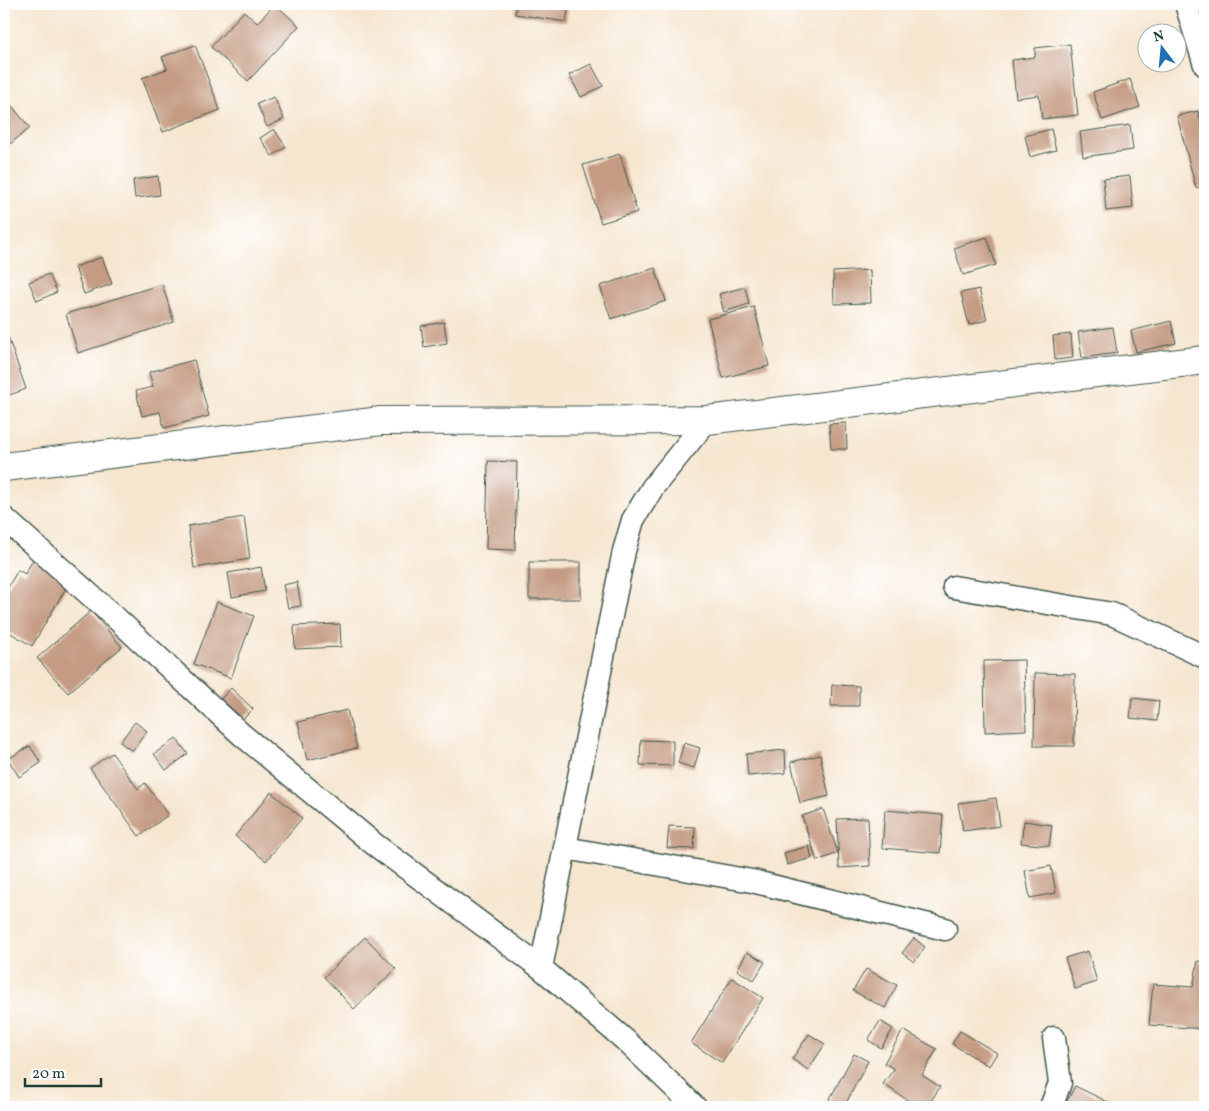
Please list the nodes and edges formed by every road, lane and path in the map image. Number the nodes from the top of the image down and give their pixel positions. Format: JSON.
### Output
{"nodes":[{"id":1,"x":1186,"y":4,"type":"edge"},
{"id":2,"x":1205,"y":65,"type":"edge"},
{"id":3,"x":1205,"y":360,"type":"edge"},
{"id":4,"x":708,"y":420,"type":"junction"},
{"id":5,"x":4,"y":467,"type":"edge"},
{"id":6,"x":4,"y":518,"type":"edge"},
{"id":7,"x":954,"y":587,"type":"dead end"},
{"id":8,"x":1205,"y":657,"type":"edge"},
{"id":9,"x":565,"y":848,"type":"junction"},
{"id":10,"x":945,"y":929,"type":"dead end"},
{"id":11,"x":541,"y":968,"type":"junction"},
{"id":12,"x":1054,"y":1038,"type":"dead end"},
{"id":13,"x":695,"y":1107,"type":"edge"},
{"id":14,"x":1051,"y":1107,"type":"edge"}],
"edges":[{"from":1,"to":2,"type":"street"},
{"from":3,"to":4,"type":"street"},
{"from":4,"to":5,"type":"street"},
{"from":4,"to":9,"type":"street"},
{"from":6,"to":11,"type":"street"},
{"from":7,"to":8,"type":"street"},
{"from":9,"to":10,"type":"street"},
{"from":9,"to":11,"type":"street"},
{"from":11,"to":13,"type":"street"},
{"from":12,"to":14,"type":"street"}]}
